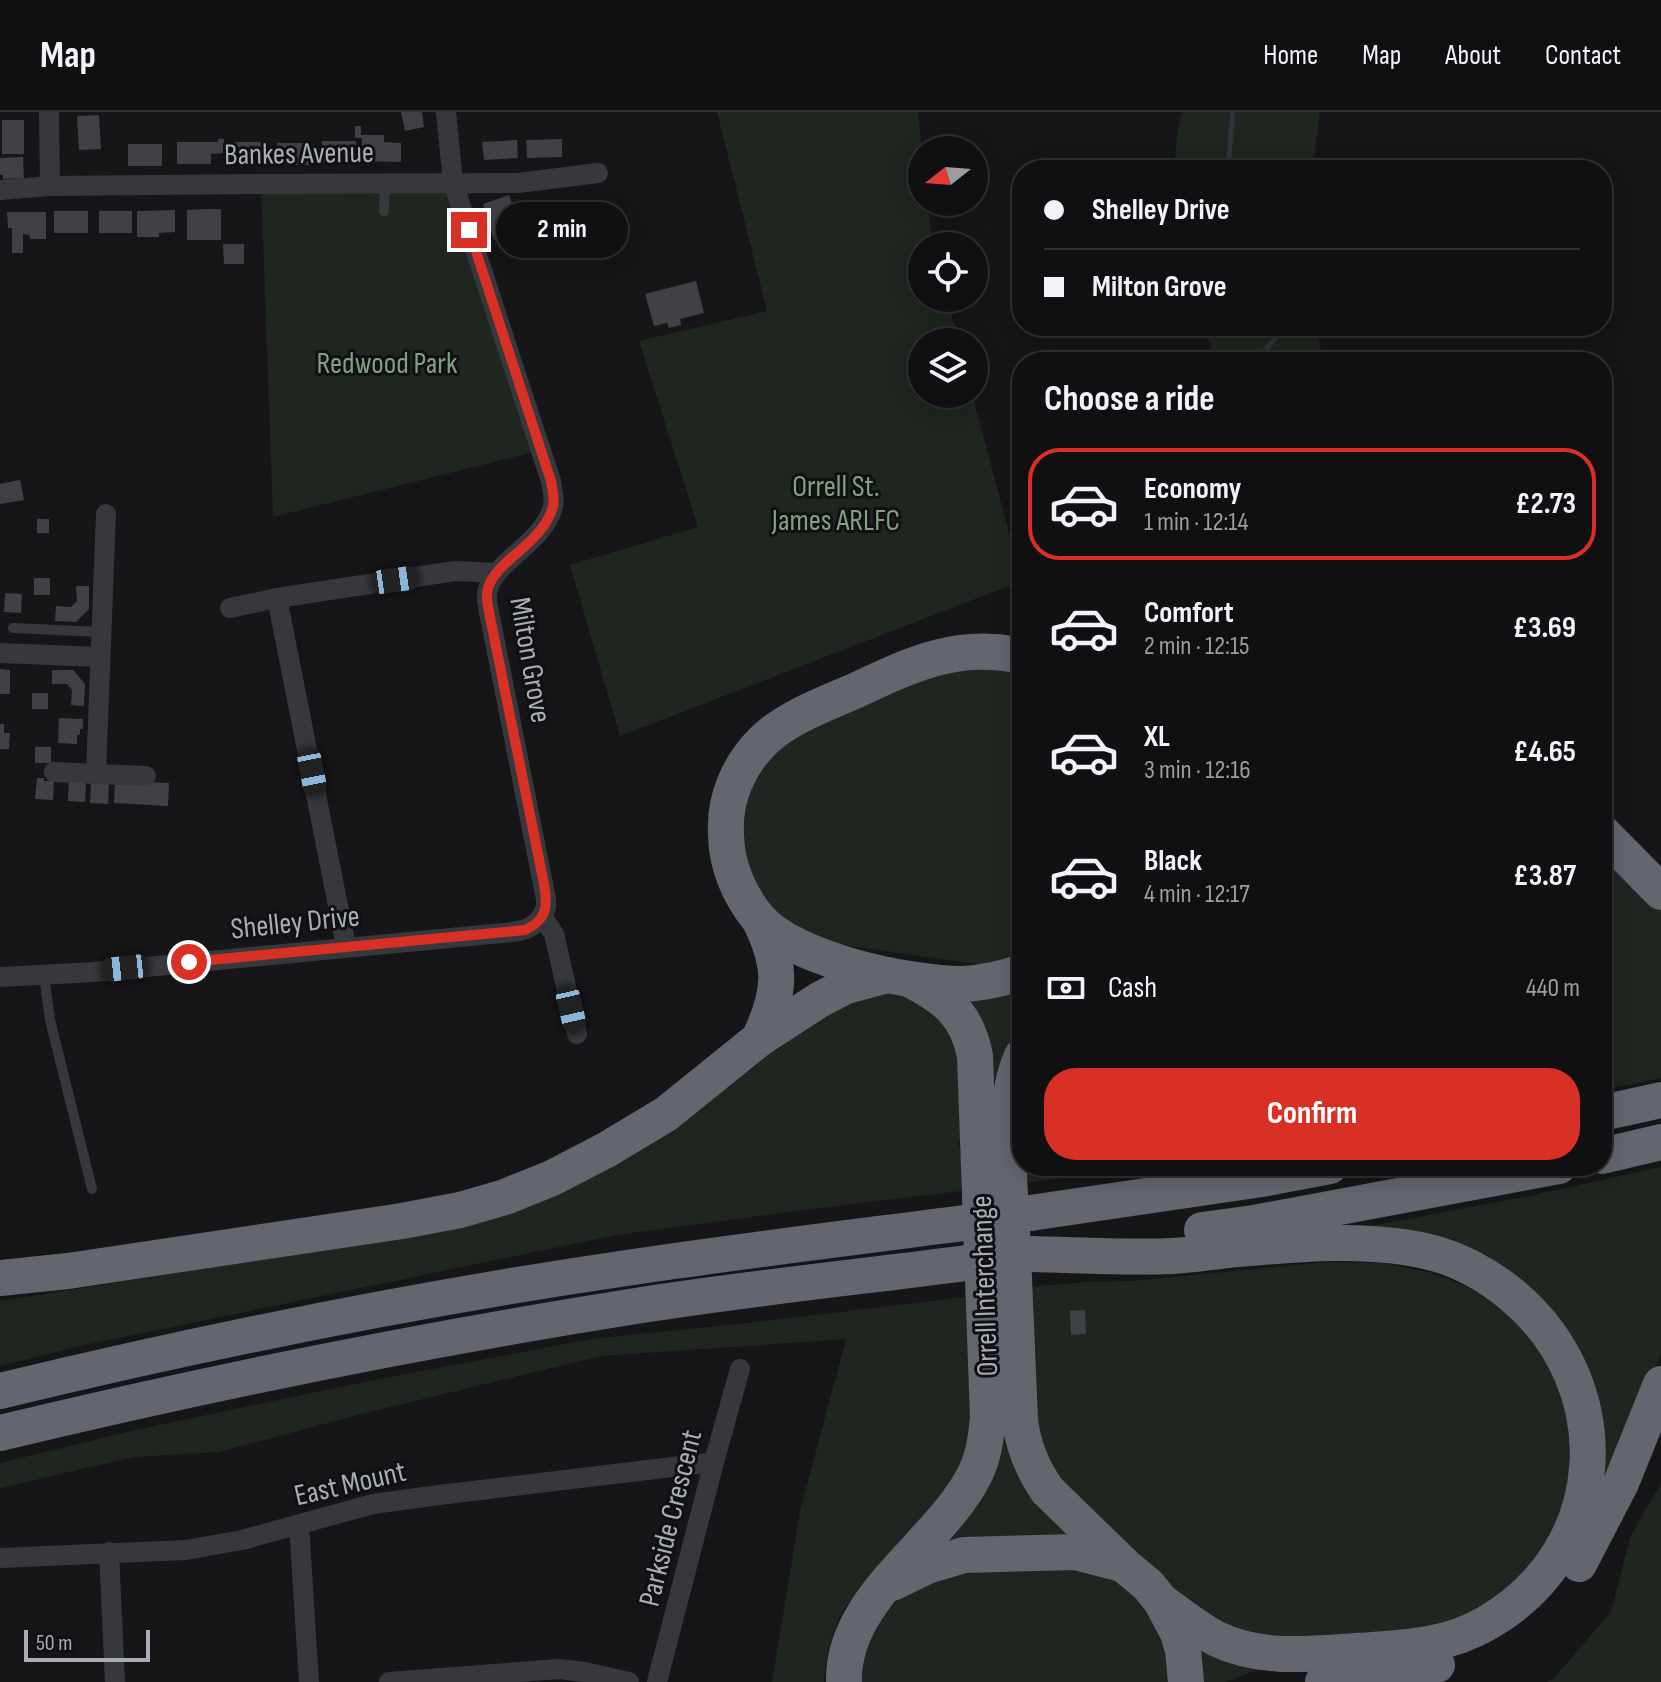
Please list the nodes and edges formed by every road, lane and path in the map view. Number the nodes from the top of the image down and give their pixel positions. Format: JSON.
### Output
{"nodes":[{"id":1,"x":49,"y":112,"type":"edge"},
{"id":2,"x":446,"y":112,"type":"edge"},
{"id":3,"x":598,"y":173,"type":"dead end"},
{"id":4,"x":385,"y":182,"type":"junction"},
{"id":5,"x":453,"y":182,"type":"junction"},
{"id":6,"x":50,"y":186,"type":"junction"},
{"id":7,"x":0,"y":190,"type":"edge"},
{"id":8,"x":384,"y":211,"type":"dead end"},
{"id":9,"x":106,"y":514,"type":"dead end"},
{"id":10,"x":497,"y":573,"type":"junction"},
{"id":11,"x":277,"y":598,"type":"junction"},
{"id":12,"x":230,"y":608,"type":"dead end"},
{"id":13,"x":13,"y":628,"type":"dead end"},
{"id":14,"x":101,"y":632,"type":"junction"},
{"id":15,"x":0,"y":653,"type":"edge"},
{"id":16,"x":1012,"y":654,"type":"edge"},
{"id":17,"x":100,"y":657,"type":"junction"},
{"id":18,"x":54,"y":772,"type":"dead end"},
{"id":19,"x":96,"y":774,"type":"junction"},
{"id":20,"x":146,"y":776,"type":"dead end"},
{"id":21,"x":1612,"y":842,"type":"edge"},
{"id":22,"x":1661,"y":892,"type":"edge"},
{"id":23,"x":542,"y":916,"type":"junction"},
{"id":24,"x":759,"y":919,"type":"junction"},
{"id":25,"x":346,"y":946,"type":"junction"},
{"id":26,"x":44,"y":975,"type":"junction"},
{"id":27,"x":1012,"y":975,"type":"edge"},
{"id":28,"x":0,"y":977,"type":"edge"},
{"id":29,"x":898,"y":977,"type":"junction"},
{"id":30,"x":577,"y":1034,"type":"dead end"},
{"id":31,"x":759,"y":1039,"type":"junction"},
{"id":32,"x":1012,"y":1088,"type":"edge"},
{"id":33,"x":1661,"y":1100,"type":"edge"},
{"id":34,"x":1612,"y":1111,"type":"edge"},
{"id":35,"x":1661,"y":1142,"type":"edge"},
{"id":36,"x":1612,"y":1154,"type":"edge"},
{"id":37,"x":1160,"y":1176,"type":"edge"},
{"id":38,"x":1278,"y":1176,"type":"edge"},
{"id":39,"x":1505,"y":1176,"type":"edge"},
{"id":40,"x":92,"y":1189,"type":"dead end"},
{"id":41,"x":1030,"y":1213,"type":"junction"},
{"id":42,"x":1031,"y":1254,"type":"junction"},
{"id":43,"x":0,"y":1278,"type":"edge"},
{"id":44,"x":740,"y":1369,"type":"dead end"},
{"id":45,"x":1661,"y":1384,"type":"edge"},
{"id":46,"x":0,"y":1391,"type":"edge"},
{"id":47,"x":0,"y":1433,"type":"edge"},
{"id":48,"x":714,"y":1462,"type":"junction"},
{"id":49,"x":299,"y":1525,"type":"junction"},
{"id":50,"x":109,"y":1552,"type":"junction"},
{"id":51,"x":0,"y":1558,"type":"edge"},
{"id":52,"x":1124,"y":1565,"type":"junction"},
{"id":53,"x":884,"y":1587,"type":"junction"},
{"id":54,"x":1161,"y":1601,"type":"junction"},
{"id":55,"x":115,"y":1682,"type":"edge"},
{"id":56,"x":309,"y":1682,"type":"edge"},
{"id":57,"x":389,"y":1682,"type":"edge"},
{"id":58,"x":629,"y":1682,"type":"edge"},
{"id":59,"x":657,"y":1682,"type":"edge"},
{"id":60,"x":844,"y":1682,"type":"edge"},
{"id":61,"x":1186,"y":1682,"type":"edge"},
{"id":62,"x":1323,"y":1682,"type":"edge"}],
"edges":[{"from":1,"to":6,"type":"street"},
{"from":2,"to":5,"type":"street","name":"Milton Grove"},
{"from":3,"to":5,"type":"street","name":"Bankes Avenue"},
{"from":4,"to":5,"type":"street","name":"Bankes Avenue"},
{"from":4,"to":6,"type":"street","name":"Bankes Avenue"},
{"from":4,"to":8,"type":"lane"},
{"from":5,"to":10,"type":"street","name":"Milton Grove"},
{"from":6,"to":7,"type":"street","name":"Bankes Avenue"},
{"from":9,"to":14,"type":"street"},
{"from":10,"to":11,"type":"street"},
{"from":10,"to":23,"type":"street","name":"Milton Grove"},
{"from":11,"to":12,"type":"street"},
{"from":11,"to":25,"type":"street"},
{"from":13,"to":14,"type":"lane"},
{"from":14,"to":17,"type":"street"},
{"from":15,"to":17,"type":"street"},
{"from":16,"to":24,"type":"highway","name":"Orrell Interchange"},
{"from":17,"to":19,"type":"street"},
{"from":18,"to":19,"type":"street"},
{"from":19,"to":20,"type":"street"},
{"from":21,"to":22,"type":"highway"},
{"from":23,"to":25,"type":"street","name":"Shelley Drive"},
{"from":23,"to":30,"type":"street","name":"Milton Grove"},
{"from":24,"to":29,"type":"highway","name":"Orrell Interchange"},
{"from":24,"to":31,"type":"highway"},
{"from":25,"to":26,"type":"street","name":"Shelley Drive"},
{"from":26,"to":28,"type":"street","name":"Shelley Drive"},
{"from":26,"to":40,"type":"lane"},
{"from":27,"to":29,"type":"highway","name":"Orrell Interchange"},
{"from":29,"to":31,"type":"highway"},
{"from":29,"to":53,"type":"highway","name":"Orrell Interchange"},
{"from":31,"to":43,"type":"highway"},
{"from":32,"to":52,"type":"highway","name":"Orrell Interchange"},
{"from":33,"to":34,"type":"highway"},
{"from":35,"to":36,"type":"highway"},
{"from":37,"to":41,"type":"highway"},
{"from":38,"to":41,"type":"highway"},
{"from":39,"to":42,"type":"highway"},
{"from":41,"to":46,"type":"highway","bridge":true},
{"from":42,"to":47,"type":"highway","bridge":true},
{"from":42,"to":54,"type":"highway"},
{"from":44,"to":48,"type":"street","name":"Parkside Crescent"},
{"from":45,"to":62,"type":"highway"},
{"from":48,"to":49,"type":"street","name":"East Mount"},
{"from":48,"to":59,"type":"street","name":"Parkside Crescent"},
{"from":49,"to":50,"type":"street","name":"East Mount"},
{"from":49,"to":56,"type":"street"},
{"from":50,"to":51,"type":"street","name":"East Mount"},
{"from":50,"to":55,"type":"street"},
{"from":52,"to":53,"type":"highway","name":"Orrell Interchange"},
{"from":52,"to":54,"type":"highway","name":"Orrell Interchange"},
{"from":53,"to":60,"type":"highway","name":"Orrell Interchange"},
{"from":54,"to":61,"type":"highway","name":"Orrell Interchange"},
{"from":57,"to":58,"type":"street"}]}
